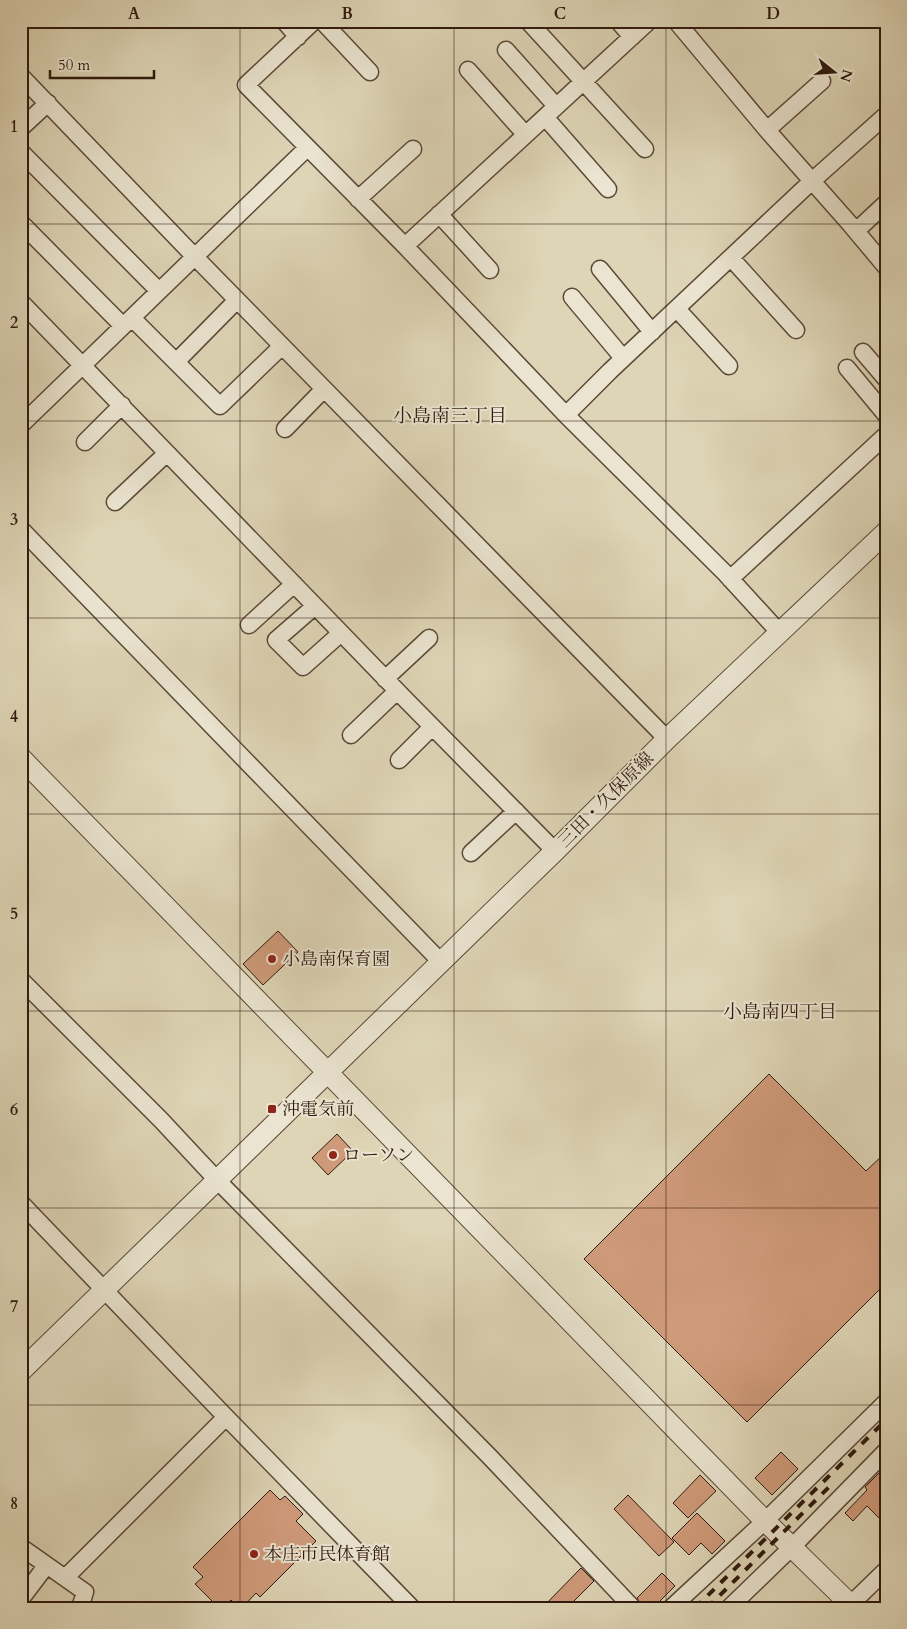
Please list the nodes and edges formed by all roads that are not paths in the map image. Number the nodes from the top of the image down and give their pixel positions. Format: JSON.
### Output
{"nodes":[{"id":1,"x":284,"y":21,"type":"edge"},
{"id":2,"x":314,"y":21,"type":"edge"},
{"id":3,"x":322,"y":21,"type":"edge"},
{"id":4,"x":528,"y":21,"type":"edge"},
{"id":5,"x":618,"y":21,"type":"edge"},
{"id":6,"x":648,"y":21,"type":"edge"},
{"id":7,"x":676,"y":21,"type":"edge"},
{"id":8,"x":298,"y":37,"type":"junction"},
{"id":9,"x":632,"y":37,"type":"junction"},
{"id":10,"x":506,"y":50,"type":"dead end"},
{"id":11,"x":468,"y":70,"type":"dead end"},
{"id":12,"x":370,"y":72,"type":"dead end"},
{"id":13,"x":21,"y":76,"type":"edge"},
{"id":14,"x":584,"y":81,"type":"junction"},
{"id":15,"x":822,"y":81,"type":"dead end"},
{"id":16,"x":48,"y":103,"type":"junction"},
{"id":17,"x":550,"y":112,"type":"junction"},
{"id":18,"x":886,"y":115,"type":"edge"},
{"id":19,"x":21,"y":128,"type":"edge"},
{"id":20,"x":768,"y":130,"type":"junction"},
{"id":21,"x":525,"y":134,"type":"junction"},
{"id":22,"x":307,"y":148,"type":"junction"},
{"id":23,"x":413,"y":149,"type":"dead end"},
{"id":24,"x":645,"y":149,"type":"dead end"},
{"id":25,"x":21,"y":152,"type":"edge"},
{"id":26,"x":812,"y":181,"type":"junction"},
{"id":27,"x":608,"y":190,"type":"dead end"},
{"id":28,"x":358,"y":199,"type":"junction"},
{"id":29,"x":886,"y":203,"type":"edge"},
{"id":30,"x":439,"y":214,"type":"junction"},
{"id":31,"x":21,"y":223,"type":"edge"},
{"id":32,"x":856,"y":231,"type":"junction"},
{"id":33,"x":405,"y":246,"type":"junction"},
{"id":34,"x":195,"y":257,"type":"junction"},
{"id":35,"x":731,"y":258,"type":"junction"},
{"id":36,"x":886,"y":267,"type":"edge"},
{"id":37,"x":600,"y":269,"type":"dead end"},
{"id":38,"x":490,"y":270,"type":"dead end"},
{"id":39,"x":159,"y":292,"type":"junction"},
{"id":40,"x":572,"y":297,"type":"dead end"},
{"id":41,"x":237,"y":300,"type":"junction"},
{"id":42,"x":21,"y":302,"type":"edge"},
{"id":43,"x":677,"y":309,"type":"junction"},
{"id":44,"x":127,"y":322,"type":"junction"},
{"id":45,"x":796,"y":330,"type":"dead end"},
{"id":46,"x":652,"y":332,"type":"junction"},
{"id":47,"x":282,"y":346,"type":"junction"},
{"id":48,"x":863,"y":352,"type":"dead end"},
{"id":49,"x":624,"y":358,"type":"junction"},
{"id":50,"x":176,"y":362,"type":"junction"},
{"id":51,"x":82,"y":365,"type":"junction"},
{"id":52,"x":729,"y":366,"type":"dead end"},
{"id":53,"x":847,"y":368,"type":"dead end"},
{"id":54,"x":886,"y":379,"type":"edge"},
{"id":55,"x":324,"y":389,"type":"junction"},
{"id":56,"x":122,"y":406,"type":"junction"},
{"id":57,"x":566,"y":415,"type":"junction"},
{"id":58,"x":886,"y":415,"type":"edge"},
{"id":59,"x":21,"y":425,"type":"edge"},
{"id":60,"x":285,"y":429,"type":"dead end"},
{"id":61,"x":886,"y":435,"type":"edge"},
{"id":62,"x":85,"y":442,"type":"dead end"},
{"id":63,"x":167,"y":452,"type":"junction"},
{"id":64,"x":116,"y":502,"type":"dead end"},
{"id":65,"x":21,"y":529,"type":"edge"},
{"id":66,"x":886,"y":532,"type":"edge"},
{"id":67,"x":730,"y":579,"type":"junction"},
{"id":68,"x":294,"y":584,"type":"junction"},
{"id":69,"x":315,"y":606,"type":"junction"},
{"id":70,"x":249,"y":625,"type":"dead end"},
{"id":71,"x":780,"y":632,"type":"junction"},
{"id":72,"x":341,"y":633,"type":"junction"},
{"id":73,"x":429,"y":638,"type":"dead end"},
{"id":74,"x":385,"y":679,"type":"junction"},
{"id":75,"x":397,"y":691,"type":"junction"},
{"id":76,"x":432,"y":727,"type":"junction"},
{"id":77,"x":351,"y":735,"type":"dead end"},
{"id":78,"x":667,"y":739,"type":"junction"},
{"id":79,"x":21,"y":758,"type":"edge"},
{"id":80,"x":399,"y":760,"type":"dead end"},
{"id":81,"x":516,"y":811,"type":"junction"},
{"id":82,"x":555,"y":850,"type":"junction"},
{"id":83,"x":471,"y":853,"type":"dead end"},
{"id":84,"x":441,"y":962,"type":"junction"},
{"id":85,"x":21,"y":980,"type":"edge"},
{"id":86,"x":328,"y":1072,"type":"junction"},
{"id":87,"x":217,"y":1180,"type":"junction"},
{"id":88,"x":21,"y":1203,"type":"edge"},
{"id":89,"x":104,"y":1289,"type":"junction"},
{"id":90,"x":21,"y":1370,"type":"edge"},
{"id":91,"x":886,"y":1402,"type":"edge"},
{"id":92,"x":226,"y":1418,"type":"junction"},
{"id":93,"x":886,"y":1450,"type":"edge"},
{"id":94,"x":765,"y":1521,"type":"junction"},
{"id":95,"x":792,"y":1547,"type":"junction"},
{"id":96,"x":21,"y":1548,"type":"edge"},
{"id":97,"x":46,"y":1566,"type":"junction"},
{"id":98,"x":886,"y":1570,"type":"edge"},
{"id":99,"x":65,"y":1578,"type":"junction"},
{"id":100,"x":21,"y":1599,"type":"edge"},
{"id":101,"x":852,"y":1606,"type":"edge"},
{"id":102,"x":80,"y":1608,"type":"edge"},
{"id":103,"x":412,"y":1608,"type":"edge"},
{"id":104,"x":633,"y":1608,"type":"edge"},
{"id":105,"x":671,"y":1608,"type":"edge"},
{"id":106,"x":729,"y":1608,"type":"edge"}],
"edges":[{"from":1,"to":8,"type":"street"},
{"from":2,"to":8,"type":"street"},
{"from":3,"to":12,"type":"street"},
{"from":4,"to":14,"type":"street"},
{"from":5,"to":9,"type":"street"},
{"from":6,"to":9,"type":"street"},
{"from":7,"to":20,"type":"street"},
{"from":8,"to":22,"type":"street"},
{"from":9,"to":14,"type":"street"},
{"from":10,"to":17,"type":"street"},
{"from":11,"to":21,"type":"street"},
{"from":13,"to":16,"type":"street"},
{"from":14,"to":17,"type":"street"},
{"from":14,"to":24,"type":"street"},
{"from":15,"to":20,"type":"street"},
{"from":16,"to":19,"type":"street"},
{"from":16,"to":34,"type":"street"},
{"from":17,"to":21,"type":"street"},
{"from":17,"to":27,"type":"street"},
{"from":18,"to":26,"type":"street"},
{"from":20,"to":26,"type":"street"},
{"from":21,"to":30,"type":"street"},
{"from":22,"to":28,"type":"street"},
{"from":22,"to":34,"type":"street"},
{"from":23,"to":28,"type":"street"},
{"from":25,"to":39,"type":"street"},
{"from":26,"to":32,"type":"street"},
{"from":26,"to":35,"type":"street"},
{"from":28,"to":33,"type":"street"},
{"from":29,"to":32,"type":"street"},
{"from":30,"to":33,"type":"street"},
{"from":30,"to":38,"type":"street"},
{"from":31,"to":44,"type":"street"},
{"from":32,"to":36,"type":"street"},
{"from":33,"to":57,"type":"street"},
{"from":34,"to":39,"type":"street"},
{"from":34,"to":41,"type":"street"},
{"from":35,"to":43,"type":"street"},
{"from":35,"to":45,"type":"street"},
{"from":37,"to":46,"type":"street"},
{"from":39,"to":44,"type":"street"},
{"from":40,"to":49,"type":"street"},
{"from":41,"to":47,"type":"street"},
{"from":41,"to":50,"type":"street"},
{"from":42,"to":51,"type":"street"},
{"from":43,"to":46,"type":"street"},
{"from":43,"to":52,"type":"street"},
{"from":44,"to":50,"type":"street"},
{"from":44,"to":51,"type":"street"},
{"from":46,"to":49,"type":"street"},
{"from":47,"to":50,"type":"street"},
{"from":47,"to":55,"type":"street"},
{"from":48,"to":54,"type":"street"},
{"from":49,"to":57,"type":"street"},
{"from":51,"to":56,"type":"street"},
{"from":51,"to":59,"type":"street"},
{"from":53,"to":58,"type":"street"},
{"from":55,"to":60,"type":"street"},
{"from":55,"to":78,"type":"street"},
{"from":56,"to":62,"type":"street"},
{"from":56,"to":63,"type":"street"},
{"from":57,"to":67,"type":"street"},
{"from":61,"to":67,"type":"street"},
{"from":63,"to":64,"type":"street"},
{"from":63,"to":68,"type":"street"},
{"from":65,"to":84,"type":"street"},
{"from":66,"to":71,"type":"street","name":"三田・久保原線"},
{"from":67,"to":71,"type":"street"},
{"from":68,"to":69,"type":"street"},
{"from":68,"to":70,"type":"street"},
{"from":69,"to":72,"type":"street"},
{"from":69,"to":72,"type":"street"},
{"from":71,"to":78,"type":"street","name":"三田・久保原線"},
{"from":72,"to":74,"type":"street"},
{"from":73,"to":74,"type":"street"},
{"from":74,"to":75,"type":"street"},
{"from":75,"to":76,"type":"street"},
{"from":75,"to":77,"type":"street"},
{"from":76,"to":80,"type":"street"},
{"from":76,"to":81,"type":"street"},
{"from":78,"to":82,"type":"street","name":"三田・久保原線"},
{"from":79,"to":86,"type":"street"},
{"from":81,"to":82,"type":"street"},
{"from":81,"to":83,"type":"street"},
{"from":82,"to":84,"type":"street","name":"三田・久保原線"},
{"from":84,"to":86,"type":"street","name":"三田・久保原線"},
{"from":85,"to":87,"type":"street"},
{"from":86,"to":87,"type":"street","name":"三田・久保原線"},
{"from":86,"to":94,"type":"street"},
{"from":87,"to":89,"type":"street","name":"三田・久保原線"},
{"from":87,"to":104,"type":"street"},
{"from":88,"to":89,"type":"street"},
{"from":89,"to":90,"type":"street","name":"三田・久保原線"},
{"from":89,"to":92,"type":"street"},
{"from":91,"to":94,"type":"street"},
{"from":92,"to":99,"type":"street"},
{"from":92,"to":103,"type":"street"},
{"from":93,"to":95,"type":"street"},
{"from":94,"to":95,"type":"street"},
{"from":94,"to":105,"type":"street"},
{"from":95,"to":101,"type":"street"},
{"from":95,"to":106,"type":"street"},
{"from":96,"to":97,"type":"street"},
{"from":97,"to":99,"type":"street"},
{"from":97,"to":100,"type":"street"},
{"from":98,"to":101,"type":"street"},
{"from":99,"to":102,"type":"street"}]}
